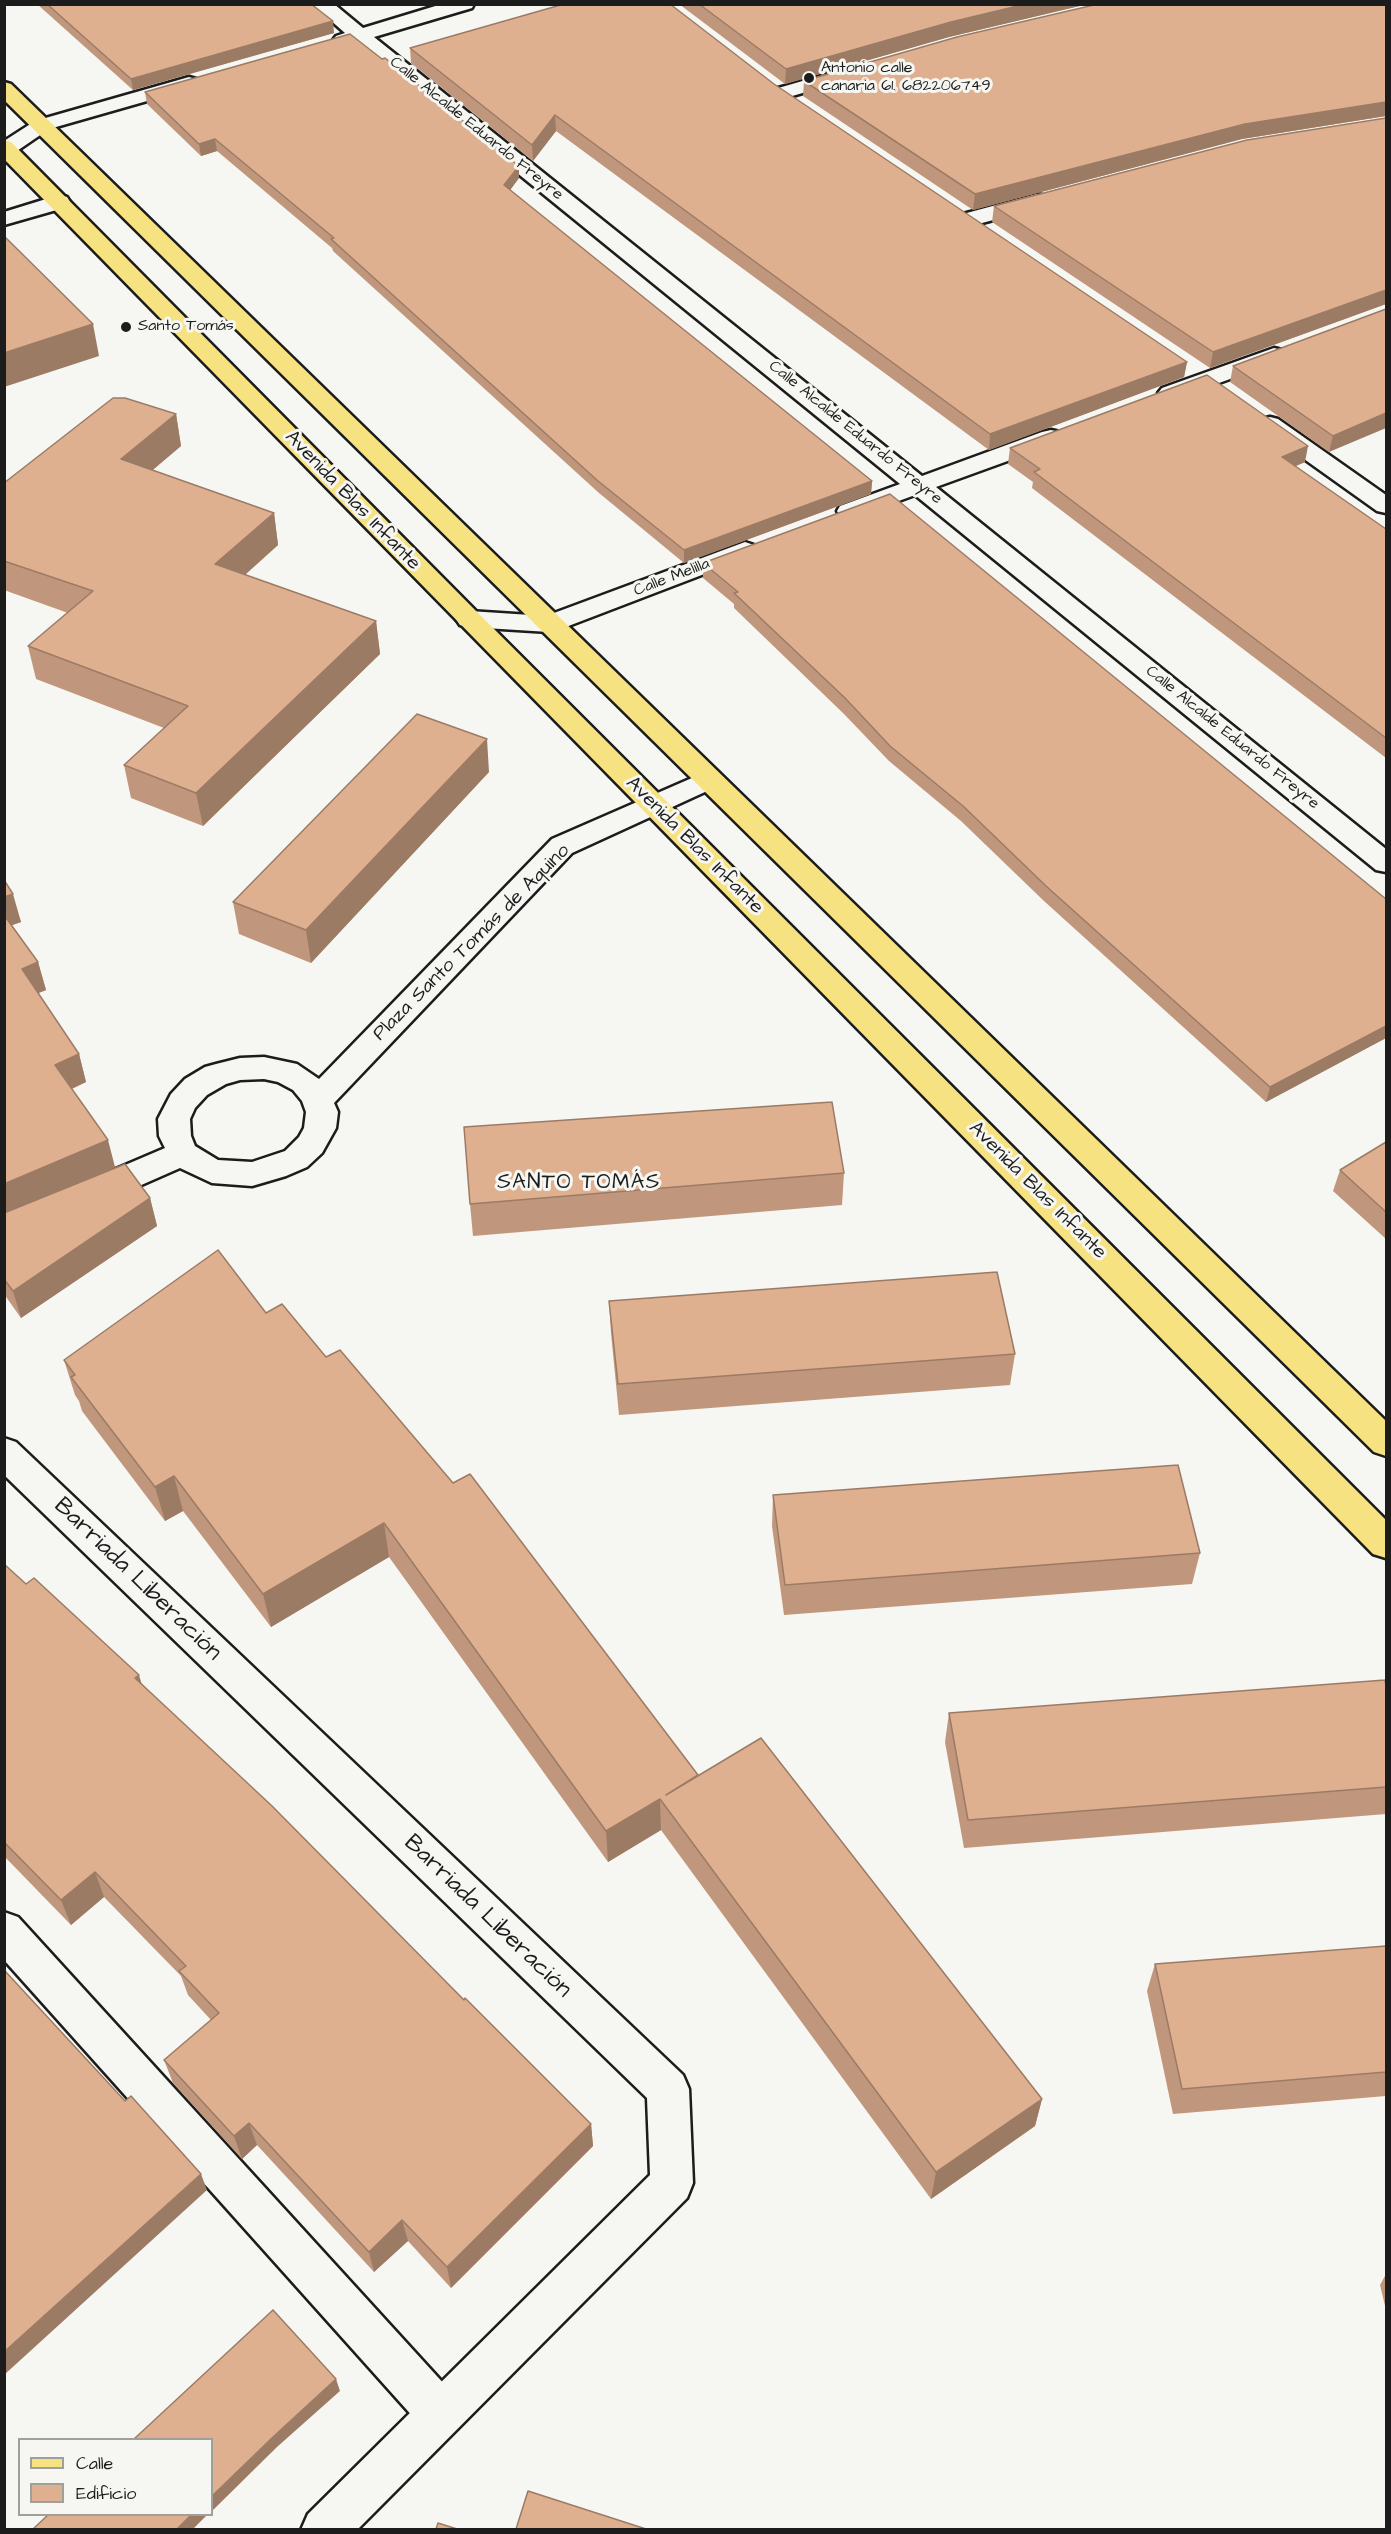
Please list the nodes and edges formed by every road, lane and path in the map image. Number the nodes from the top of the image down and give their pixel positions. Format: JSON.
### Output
{"nodes":[{"id":1,"x":321,"y":4,"type":"edge"},
{"id":2,"x":465,"y":4,"type":"edge"},
{"id":3,"x":359,"y":35,"type":"junction"},
{"id":4,"x":325,"y":45,"type":"edge"},
{"id":5,"x":860,"y":70,"type":"edge"},
{"id":6,"x":212,"y":77,"type":"edge"},
{"id":7,"x":763,"y":79,"type":"edge"},
{"id":8,"x":4,"y":88,"type":"edge"},
{"id":9,"x":782,"y":93,"type":"junction"},
{"id":10,"x":801,"y":106,"type":"edge"},
{"id":11,"x":42,"y":125,"type":"junction"},
{"id":12,"x":6,"y":148,"type":"edge"},
{"id":13,"x":1061,"y":195,"type":"edge"},
{"id":14,"x":59,"y":202,"type":"junction"},
{"id":15,"x":951,"y":206,"type":"edge"},
{"id":16,"x":4,"y":219,"type":"edge"},
{"id":17,"x":971,"y":219,"type":"junction"},
{"id":18,"x":990,"y":232,"type":"edge"},
{"id":19,"x":1297,"y":346,"type":"edge"},
{"id":20,"x":1152,"y":400,"type":"edge"},
{"id":21,"x":1255,"y":413,"type":"edge"},
{"id":22,"x":1075,"y":428,"type":"edge"},
{"id":23,"x":919,"y":485,"type":"junction"},
{"id":24,"x":1386,"y":506,"type":"edge"},
{"id":25,"x":830,"y":519,"type":"edge"},
{"id":26,"x":762,"y":544,"type":"edge"},
{"id":27,"x":469,"y":620,"type":"junction"},
{"id":28,"x":549,"y":624,"type":"junction"},
{"id":29,"x":708,"y":780,"type":"junction"},
{"id":30,"x":653,"y":804,"type":"junction"},
{"id":31,"x":1386,"y":863,"type":"edge"},
{"id":32,"x":318,"y":1100,"type":"junction"},
{"id":33,"x":183,"y":1153,"type":"junction"},
{"id":34,"x":68,"y":1204,"type":"edge"},
{"id":35,"x":1386,"y":1442,"type":"edge"},
{"id":36,"x":4,"y":1452,"type":"edge"},
{"id":37,"x":1386,"y":1543,"type":"edge"},
{"id":38,"x":4,"y":1930,"type":"edge"},
{"id":39,"x":440,"y":2413,"type":"junction"},
{"id":40,"x":324,"y":2529,"type":"edge"}],
"edges":[{"from":1,"to":3,"type":"street","name":"Calle Alcalde Eduardo Freyre"},
{"from":2,"to":3,"type":"street"},
{"from":3,"to":4,"type":"street"},
{"from":3,"to":23,"type":"street","name":"Calle Alcalde Eduardo Freyre"},
{"from":5,"to":9,"type":"street"},
{"from":6,"to":11,"type":"street"},
{"from":7,"to":9,"type":"street"},
{"from":8,"to":11,"type":"main road"},
{"from":9,"to":10,"type":"street"},
{"from":11,"to":12,"type":"street"},
{"from":11,"to":28,"type":"main road"},
{"from":12,"to":14,"type":"main road","name":"Avenida Blas Infante"},
{"from":13,"to":17,"type":"street"},
{"from":14,"to":16,"type":"street"},
{"from":14,"to":27,"type":"main road","name":"Avenida Blas Infante"},
{"from":15,"to":17,"type":"street"},
{"from":17,"to":18,"type":"street"},
{"from":19,"to":20,"type":"street"},
{"from":21,"to":24,"type":"street"},
{"from":22,"to":23,"type":"street"},
{"from":23,"to":25,"type":"street"},
{"from":23,"to":31,"type":"street","name":"Calle Alcalde Eduardo Freyre"},
{"from":26,"to":28,"type":"street","name":"Calle Melilla"},
{"from":27,"to":28,"type":"street","name":"Calle Melilla"},
{"from":27,"to":30,"type":"main road","name":"Avenida Blas Infante"},
{"from":28,"to":29,"type":"main road"},
{"from":29,"to":30,"type":"street","name":"Plaza Santo Tomás de Aquino"},
{"from":29,"to":35,"type":"main road"},
{"from":30,"to":32,"type":"street","name":"Plaza Santo Tomás de Aquino"},
{"from":30,"to":37,"type":"main road","name":"Avenida Blas Infante"},
{"from":32,"to":33,"type":"street"},
{"from":32,"to":33,"type":"street"},
{"from":33,"to":34,"type":"street"},
{"from":36,"to":39,"type":"street","name":"Barriada Liberación"},
{"from":38,"to":39,"type":"street"},
{"from":39,"to":40,"type":"street","name":"Barriada Liberación"}]}
